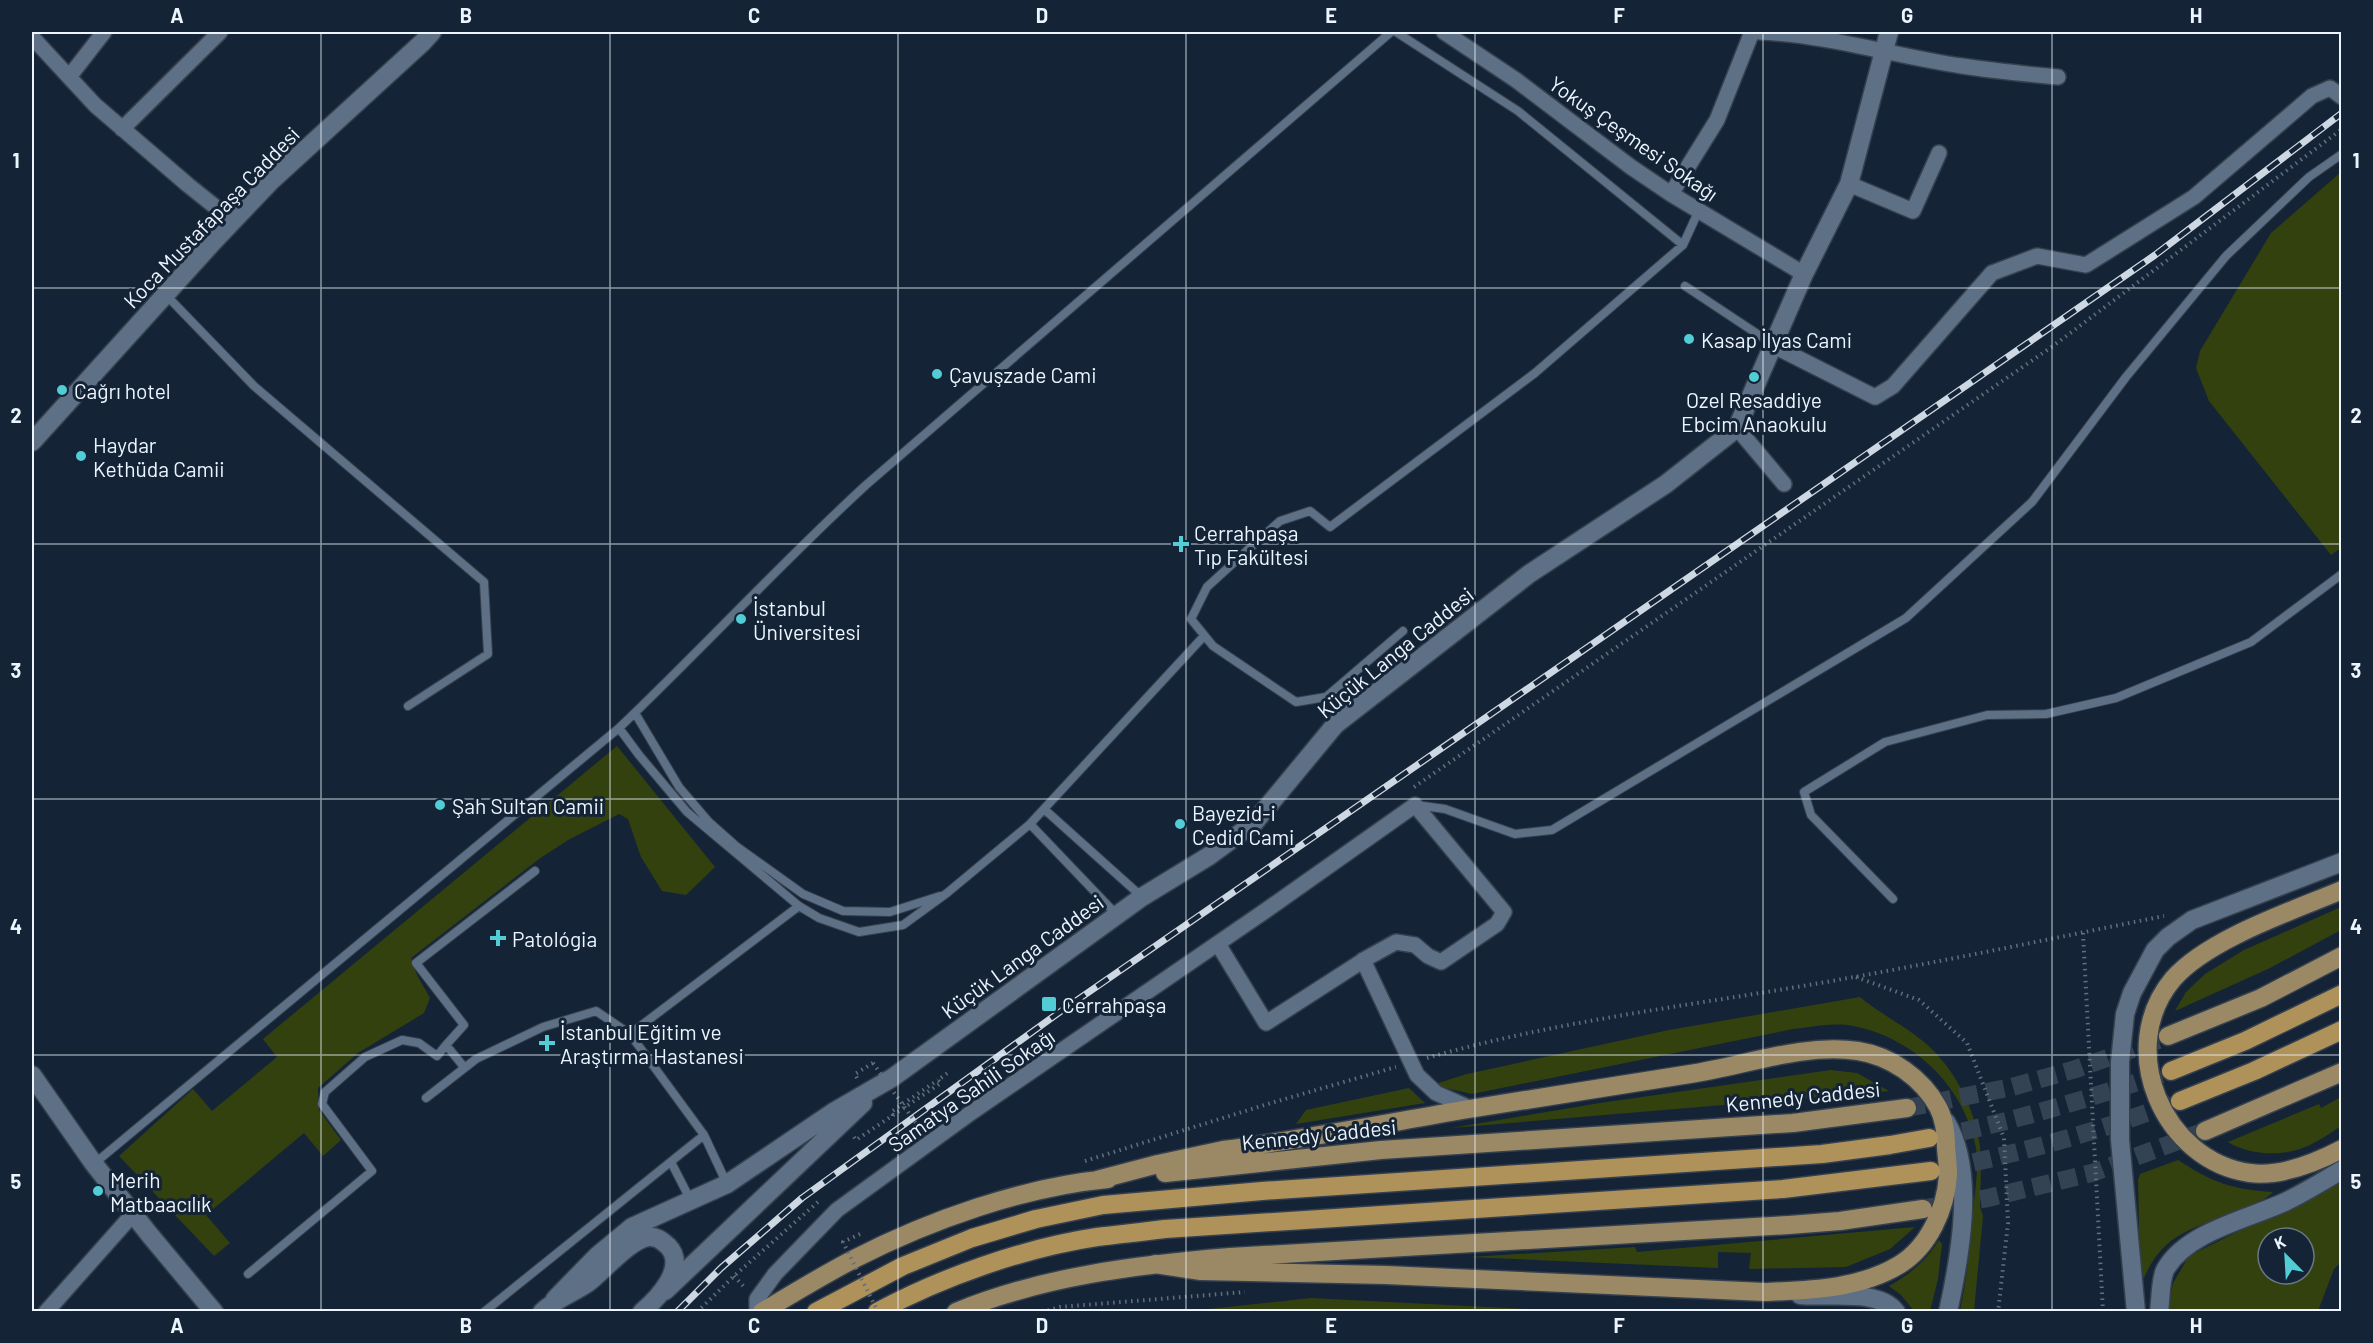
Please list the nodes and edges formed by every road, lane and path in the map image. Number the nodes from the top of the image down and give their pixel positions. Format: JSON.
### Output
{"nodes":[{"id":1,"x":104,"y":32,"type":"edge"},
{"id":2,"x":220,"y":32,"type":"edge"},
{"id":3,"x":432,"y":32,"type":"edge"},
{"id":4,"x":1391,"y":32,"type":"edge"},
{"id":5,"x":1396,"y":32,"type":"edge"},
{"id":6,"x":1444,"y":32,"type":"edge"},
{"id":7,"x":1752,"y":32,"type":"edge"},
{"id":8,"x":1759,"y":32,"type":"edge"},
{"id":9,"x":1889,"y":32,"type":"edge"},
{"id":10,"x":32,"y":37,"type":"edge"},
{"id":11,"x":1886,"y":50,"type":"junction"},
{"id":12,"x":69,"y":77,"type":"junction"},
{"id":13,"x":2058,"y":77,"type":"dead end"},
{"id":14,"x":2342,"y":97,"type":"edge"},
{"id":15,"x":122,"y":129,"type":"junction"},
{"id":16,"x":2342,"y":129,"type":"edge"},
{"id":17,"x":1940,"y":153,"type":"dead end"},
{"id":18,"x":2342,"y":154,"type":"edge"},
{"id":19,"x":1849,"y":184,"type":"junction"},
{"id":20,"x":1671,"y":194,"type":"junction"},
{"id":21,"x":1699,"y":210,"type":"junction"},
{"id":22,"x":233,"y":221,"type":"junction"},
{"id":23,"x":1683,"y":245,"type":"junction"},
{"id":24,"x":1804,"y":274,"type":"junction"},
{"id":25,"x":1685,"y":286,"type":"dead end"},
{"id":26,"x":165,"y":294,"type":"junction"},
{"id":27,"x":1774,"y":346,"type":"junction"},
{"id":28,"x":1737,"y":428,"type":"junction"},
{"id":29,"x":32,"y":442,"type":"edge"},
{"id":30,"x":1784,"y":484,"type":"dead end"},
{"id":31,"x":2342,"y":574,"type":"edge"},
{"id":32,"x":1403,"y":631,"type":"dead end"},
{"id":33,"x":1204,"y":636,"type":"junction"},
{"id":34,"x":408,"y":706,"type":"dead end"},
{"id":35,"x":635,"y":714,"type":"junction"},
{"id":36,"x":619,"y":728,"type":"junction"},
{"id":37,"x":1410,"y":790,"type":"dead end"},
{"id":38,"x":1415,"y":805,"type":"junction"},
{"id":39,"x":1044,"y":809,"type":"junction"},
{"id":40,"x":1030,"y":824,"type":"junction"},
{"id":41,"x":2342,"y":862,"type":"edge"},
{"id":42,"x":535,"y":871,"type":"dead end"},
{"id":43,"x":2342,"y":890,"type":"edge"},
{"id":44,"x":947,"y":893,"type":"junction"},
{"id":45,"x":1142,"y":897,"type":"junction"},
{"id":46,"x":1893,"y":898,"type":"dead end"},
{"id":47,"x":799,"y":906,"type":"junction"},
{"id":48,"x":2168,"y":915,"type":"dead end"},
{"id":49,"x":1117,"y":916,"type":"junction"},
{"id":50,"x":2083,"y":933,"type":"junction"},
{"id":51,"x":1218,"y":944,"type":"junction"},
{"id":52,"x":2342,"y":956,"type":"edge"},
{"id":53,"x":1363,"y":960,"type":"junction"},
{"id":54,"x":1854,"y":977,"type":"junction"},
{"id":55,"x":2342,"y":994,"type":"edge"},
{"id":56,"x":2342,"y":1030,"type":"edge"},
{"id":57,"x":630,"y":1034,"type":"junction"},
{"id":58,"x":2168,"y":1036,"type":"tunnel mouth"},
{"id":59,"x":446,"y":1045,"type":"junction"},
{"id":60,"x":873,"y":1063,"type":"dead end"},
{"id":61,"x":1410,"y":1063,"type":"junction"},
{"id":62,"x":464,"y":1067,"type":"junction"},
{"id":63,"x":2171,"y":1071,"type":"tunnel mouth"},
{"id":64,"x":2342,"y":1072,"type":"edge"},
{"id":65,"x":32,"y":1075,"type":"edge"},
{"id":66,"x":892,"y":1078,"type":"junction"},
{"id":67,"x":938,"y":1080,"type":"dead end"},
{"id":68,"x":426,"y":1098,"type":"dead end"},
{"id":69,"x":2180,"y":1101,"type":"tunnel mouth"},
{"id":70,"x":902,"y":1105,"type":"junction"},
{"id":71,"x":1472,"y":1108,"type":"junction"},
{"id":72,"x":1907,"y":1108,"type":"tunnel mouth"},
{"id":73,"x":1939,"y":1109,"type":"junction"},
{"id":74,"x":893,"y":1115,"type":"dead end"},
{"id":75,"x":925,"y":1125,"type":"dead end"},
{"id":76,"x":915,"y":1131,"type":"dead end"},
{"id":77,"x":2205,"y":1131,"type":"tunnel mouth"},
{"id":78,"x":923,"y":1133,"type":"dead end"},
{"id":79,"x":704,"y":1135,"type":"junction"},
{"id":80,"x":1929,"y":1138,"type":"tunnel mouth"},
{"id":81,"x":2342,"y":1149,"type":"edge"},
{"id":82,"x":671,"y":1162,"type":"junction"},
{"id":83,"x":1084,"y":1162,"type":"dead end"},
{"id":84,"x":94,"y":1164,"type":"junction"},
{"id":85,"x":2342,"y":1170,"type":"edge"},
{"id":86,"x":1931,"y":1171,"type":"tunnel mouth"},
{"id":87,"x":1097,"y":1180,"type":"junction"},
{"id":88,"x":727,"y":1184,"type":"junction"},
{"id":89,"x":821,"y":1200,"type":"dead end"},
{"id":90,"x":691,"y":1201,"type":"junction"},
{"id":91,"x":1923,"y":1209,"type":"tunnel mouth"},
{"id":92,"x":133,"y":1214,"type":"junction"},
{"id":93,"x":860,"y":1234,"type":"dead end"},
{"id":94,"x":855,"y":1248,"type":"dead end"},
{"id":95,"x":845,"y":1252,"type":"dead end"},
{"id":96,"x":1155,"y":1264,"type":"junction"},
{"id":97,"x":248,"y":1274,"type":"dead end"},
{"id":98,"x":1765,"y":1292,"type":"junction"},
{"id":99,"x":648,"y":1306,"type":"edge"},
{"id":100,"x":545,"y":1309,"type":"edge"},
{"id":101,"x":46,"y":1311,"type":"edge"},
{"id":102,"x":213,"y":1311,"type":"edge"},
{"id":103,"x":229,"y":1311,"type":"edge"},
{"id":104,"x":483,"y":1311,"type":"edge"},
{"id":105,"x":698,"y":1311,"type":"edge"},
{"id":106,"x":756,"y":1311,"type":"edge"},
{"id":107,"x":762,"y":1311,"type":"edge"},
{"id":108,"x":816,"y":1311,"type":"edge"},
{"id":109,"x":878,"y":1311,"type":"edge"},
{"id":110,"x":956,"y":1311,"type":"edge"},
{"id":111,"x":1896,"y":1311,"type":"edge"},
{"id":112,"x":1948,"y":1311,"type":"edge"},
{"id":113,"x":1998,"y":1311,"type":"edge"},
{"id":114,"x":2103,"y":1311,"type":"edge"},
{"id":115,"x":2136,"y":1311,"type":"edge"},
{"id":116,"x":2159,"y":1311,"type":"edge"}],
"edges":[{"from":1,"to":12,"type":"street"},
{"from":2,"to":15,"type":"street"},
{"from":3,"to":22,"type":"street","name":"Koca Mustafapaşa Caddesi"},
{"from":4,"to":35,"type":"lane"},
{"from":5,"to":23,"type":"lane"},
{"from":6,"to":20,"type":"street","name":"Yokuş Çeşmesi Sokağı"},
{"from":7,"to":20,"type":"street"},
{"from":8,"to":11,"type":"street"},
{"from":9,"to":11,"type":"street","name":"Küçük Langa Caddesi"},
{"from":10,"to":12,"type":"street"},
{"from":11,"to":13,"type":"street"},
{"from":11,"to":19,"type":"street","name":"Küçük Langa Caddesi"},
{"from":12,"to":15,"type":"street"},
{"from":14,"to":27,"type":"street"},
{"from":15,"to":22,"type":"street"},
{"from":16,"to":37,"type":"path"},
{"from":17,"to":19,"type":"street"},
{"from":18,"to":38,"type":"lane"},
{"from":19,"to":24,"type":"street","name":"Küçük Langa Caddesi"},
{"from":20,"to":21,"type":"street","name":"Yokuş Çeşmesi Sokağı"},
{"from":21,"to":23,"type":"lane"},
{"from":21,"to":24,"type":"street","name":"Yokuş Çeşmesi Sokağı"},
{"from":22,"to":26,"type":"street","name":"Koca Mustafapaşa Caddesi"},
{"from":23,"to":33,"type":"lane"},
{"from":24,"to":27,"type":"street","name":"Küçük Langa Caddesi"},
{"from":25,"to":27,"type":"lane"},
{"from":26,"to":29,"type":"street","name":"Koca Mustafapaşa Caddesi"},
{"from":26,"to":34,"type":"lane"},
{"from":27,"to":28,"type":"street","name":"Küçük Langa Caddesi"},
{"from":28,"to":30,"type":"street"},
{"from":28,"to":45,"type":"street","name":"Küçük Langa Caddesi"},
{"from":31,"to":46,"type":"lane"},
{"from":32,"to":33,"type":"lane"},
{"from":33,"to":39,"type":"lane"},
{"from":35,"to":36,"type":"lane"},
{"from":35,"to":44,"type":"lane"},
{"from":36,"to":47,"type":"lane"},
{"from":36,"to":84,"type":"lane"},
{"from":38,"to":51,"type":"street","name":"Samatya Sahili Sokağı"},
{"from":38,"to":53,"type":"street"},
{"from":39,"to":40,"type":"lane"},
{"from":39,"to":45,"type":"lane"},
{"from":40,"to":44,"type":"lane"},
{"from":40,"to":49,"type":"lane"},
{"from":41,"to":115,"type":"street"},
{"from":42,"to":59,"type":"lane"},
{"from":43,"to":81,"type":"main road"},
{"from":44,"to":47,"type":"lane"},
{"from":45,"to":49,"type":"street","name":"Küçük Langa Caddesi"},
{"from":47,"to":57,"type":"lane"},
{"from":48,"to":50,"type":"path"},
{"from":49,"to":66,"type":"street","name":"Küçük Langa Caddesi"},
{"from":50,"to":54,"type":"path"},
{"from":50,"to":114,"type":"path"},
{"from":51,"to":53,"type":"street"},
{"from":51,"to":106,"type":"street","name":"Samatya Sahili Sokağı"},
{"from":52,"to":58,"type":"main road"},
{"from":53,"to":61,"type":"street"},
{"from":54,"to":61,"type":"path"},
{"from":54,"to":113,"type":"path"},
{"from":55,"to":63,"type":"highway"},
{"from":56,"to":69,"type":"highway"},
{"from":57,"to":62,"type":"lane"},
{"from":57,"to":79,"type":"lane"},
{"from":59,"to":62,"type":"lane"},
{"from":59,"to":97,"type":"lane"},
{"from":60,"to":70,"type":"path","bridge":true},
{"from":61,"to":71,"type":"street"},
{"from":61,"to":83,"type":"path"},
{"from":62,"to":68,"type":"lane"},
{"from":64,"to":77,"type":"main road"},
{"from":65,"to":84,"type":"street"},
{"from":66,"to":88,"type":"street","name":"Küçük Langa Caddesi"},
{"from":66,"to":99,"type":"street"},
{"from":67,"to":70,"type":"path"},
{"from":70,"to":74,"type":"path"},
{"from":70,"to":78,"type":"path","bridge":true},
{"from":71,"to":73,"type":"main road"},
{"from":71,"to":87,"type":"main road"},
{"from":72,"to":87,"type":"main road","name":"Kennedy Caddesi"},
{"from":73,"to":98,"type":"main road"},
{"from":73,"to":112,"type":"street"},
{"from":75,"to":76,"type":"path"},
{"from":79,"to":82,"type":"lane"},
{"from":79,"to":88,"type":"lane"},
{"from":80,"to":108,"type":"highway"},
{"from":82,"to":90,"type":"lane"},
{"from":82,"to":104,"type":"lane"},
{"from":84,"to":92,"type":"street"},
{"from":85,"to":116,"type":"street"},
{"from":86,"to":109,"type":"highway"},
{"from":87,"to":107,"type":"main road","name":"Kennedy Caddesi"},
{"from":88,"to":90,"type":"street","name":"Küçük Langa Caddesi"},
{"from":89,"to":105,"type":"path"},
{"from":90,"to":100,"type":"street","name":"Küçük Langa Caddesi"},
{"from":91,"to":96,"type":"main road"},
{"from":92,"to":101,"type":"street"},
{"from":92,"to":102,"type":"street"},
{"from":92,"to":103,"type":"street"},
{"from":93,"to":109,"type":"path","bridge":true},
{"from":94,"to":95,"type":"path"},
{"from":96,"to":98,"type":"main road"},
{"from":96,"to":110,"type":"main road"},
{"from":98,"to":111,"type":"street"},
{"from":99,"to":100,"type":"street"}]}
